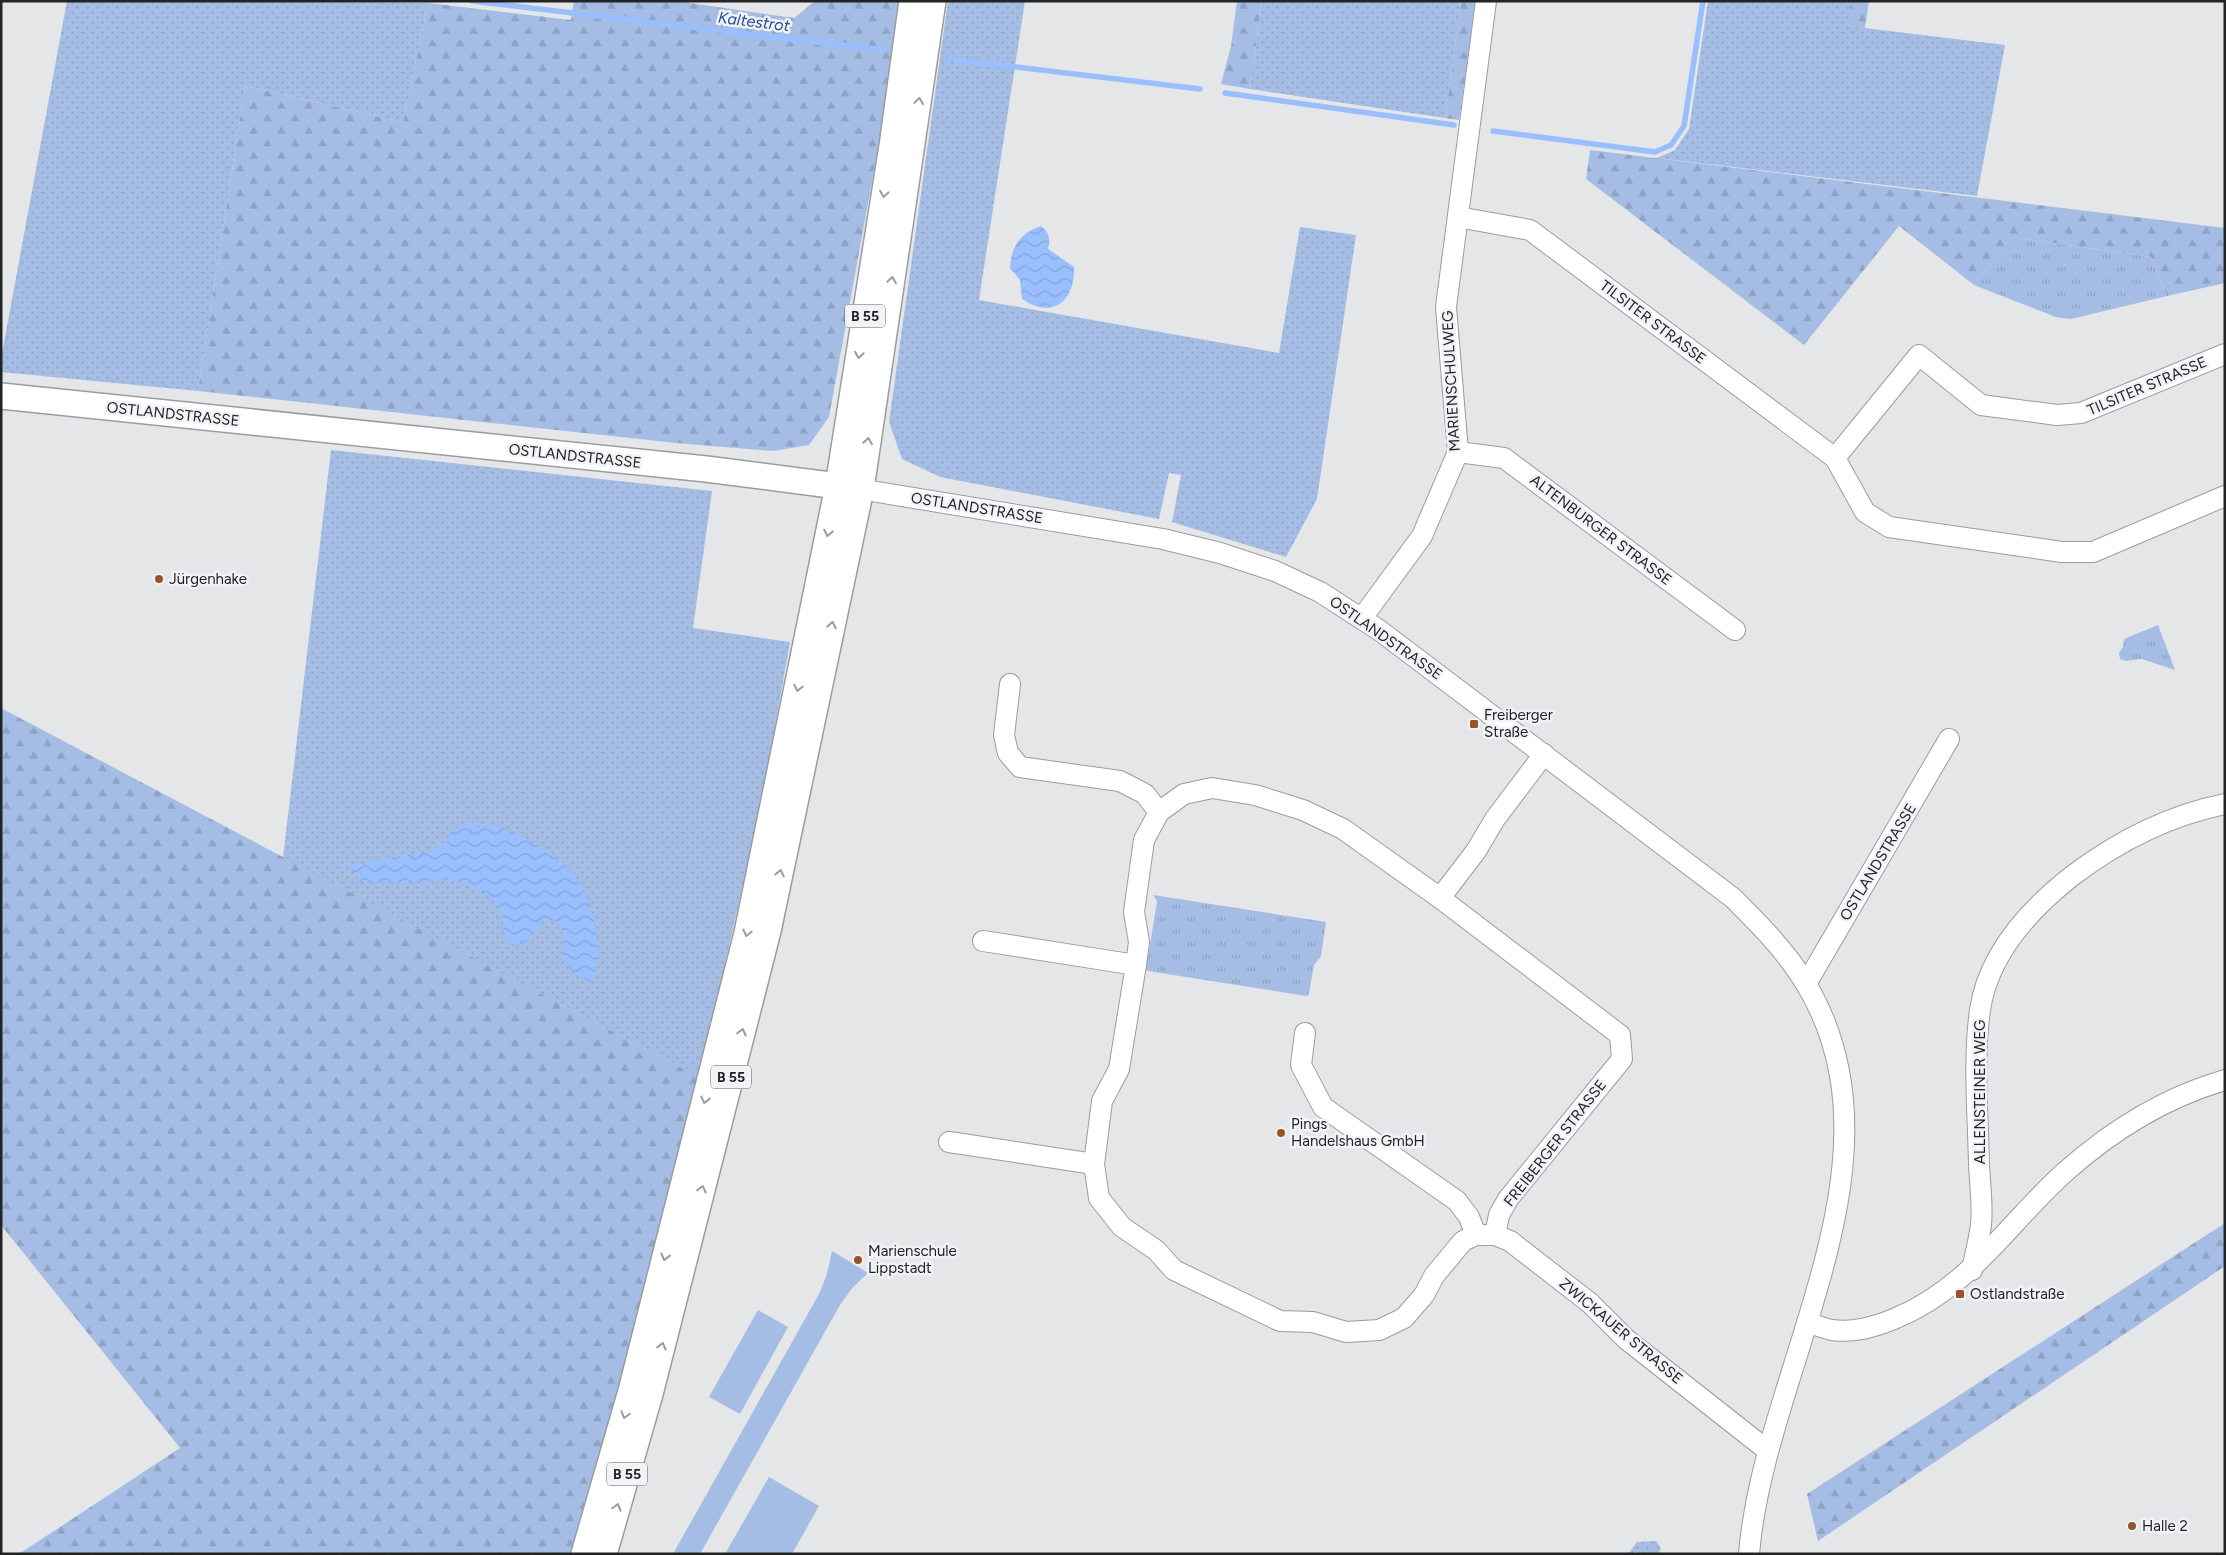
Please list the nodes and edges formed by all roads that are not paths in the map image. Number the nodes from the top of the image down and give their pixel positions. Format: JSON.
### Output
{"nodes":[{"id":1,"x":912,"y":1,"type":"edge"},
{"id":2,"x":933,"y":1,"type":"edge"},
{"id":3,"x":1486,"y":1,"type":"edge"},
{"id":4,"x":1458,"y":217,"type":"junction"},
{"id":5,"x":2225,"y":354,"type":"edge"},
{"id":6,"x":1,"y":396,"type":"edge"},
{"id":7,"x":1458,"y":452,"type":"junction"},
{"id":8,"x":1835,"y":458,"type":"junction"},
{"id":9,"x":849,"y":487,"type":"junction"},
{"id":10,"x":2225,"y":496,"type":"edge"},
{"id":11,"x":1362,"y":618,"type":"junction"},
{"id":12,"x":1735,"y":630,"type":"dead end"},
{"id":13,"x":1010,"y":684,"type":"dead end"},
{"id":14,"x":1950,"y":739,"type":"dead end"},
{"id":15,"x":1544,"y":754,"type":"junction"},
{"id":16,"x":2225,"y":804,"type":"edge"},
{"id":17,"x":1159,"y":812,"type":"junction"},
{"id":18,"x":1440,"y":898,"type":"junction"},
{"id":19,"x":983,"y":941,"type":"dead end"},
{"id":20,"x":1136,"y":965,"type":"junction"},
{"id":21,"x":1806,"y":984,"type":"junction"},
{"id":22,"x":1305,"y":1033,"type":"dead end"},
{"id":23,"x":2225,"y":1080,"type":"edge"},
{"id":24,"x":949,"y":1142,"type":"dead end"},
{"id":25,"x":1094,"y":1164,"type":"junction"},
{"id":26,"x":1486,"y":1235,"type":"junction"},
{"id":27,"x":1972,"y":1270,"type":"junction"},
{"id":28,"x":1807,"y":1322,"type":"junction"},
{"id":29,"x":1768,"y":1450,"type":"junction"},
{"id":30,"x":584,"y":1554,"type":"edge"},
{"id":31,"x":604,"y":1554,"type":"edge"},
{"id":32,"x":1750,"y":1554,"type":"edge"}],
"edges":[{"from":1,"to":9,"type":"main road","number":"B 55","one_way":true},
{"from":9,"to":2,"type":"main road","number":"B 55","one_way":true},
{"from":3,"to":4,"type":"street","name":"MARIENSCHULWEG"},
{"from":4,"to":7,"type":"street","name":"MARIENSCHULWEG"},
{"from":4,"to":8,"type":"street","name":"TILSITER STRASSE"},
{"from":5,"to":8,"type":"street","name":"TILSITER STRASSE"},
{"from":6,"to":9,"type":"main road","name":"OSTLANDSTRASSE"},
{"from":7,"to":11,"type":"street","name":"MARIENSCHULWEG"},
{"from":7,"to":12,"type":"street","name":"ALTENBURGER STRASSE"},
{"from":8,"to":10,"type":"street","name":"TILSITER STRASSE"},
{"from":9,"to":11,"type":"street","name":"OSTLANDSTRASSE"},
{"from":9,"to":30,"type":"main road","number":"B 55","one_way":true},
{"from":31,"to":9,"type":"main road","number":"B 55","one_way":true},
{"from":11,"to":15,"type":"street","name":"OSTLANDSTRASSE"},
{"from":13,"to":17,"type":"street"},
{"from":14,"to":21,"type":"street","name":"OSTLANDSTRASSE"},
{"from":15,"to":18,"type":"street"},
{"from":15,"to":21,"type":"street","name":"OSTLANDSTRASSE"},
{"from":16,"to":27,"type":"street","name":"ALLENSTEINER WEG"},
{"from":17,"to":18,"type":"street","name":"FREIBERGER STRASSE"},
{"from":17,"to":20,"type":"street","name":"FREIBERGER STRASSE"},
{"from":18,"to":26,"type":"street","name":"FREIBERGER STRASSE"},
{"from":19,"to":20,"type":"street"},
{"from":20,"to":25,"type":"street","name":"FREIBERGER STRASSE"},
{"from":21,"to":28,"type":"street","name":"OSTLANDSTRASSE"},
{"from":22,"to":26,"type":"street"},
{"from":23,"to":27,"type":"street"},
{"from":24,"to":25,"type":"street"},
{"from":25,"to":26,"type":"street","name":"FREIBERGER STRASSE"},
{"from":26,"to":29,"type":"street","name":"ZWICKAUER STRASSE"},
{"from":27,"to":28,"type":"street"},
{"from":28,"to":29,"type":"street","name":"OSTLANDSTRASSE"},
{"from":29,"to":32,"type":"street","name":"OSTLANDSTRASSE"}]}
